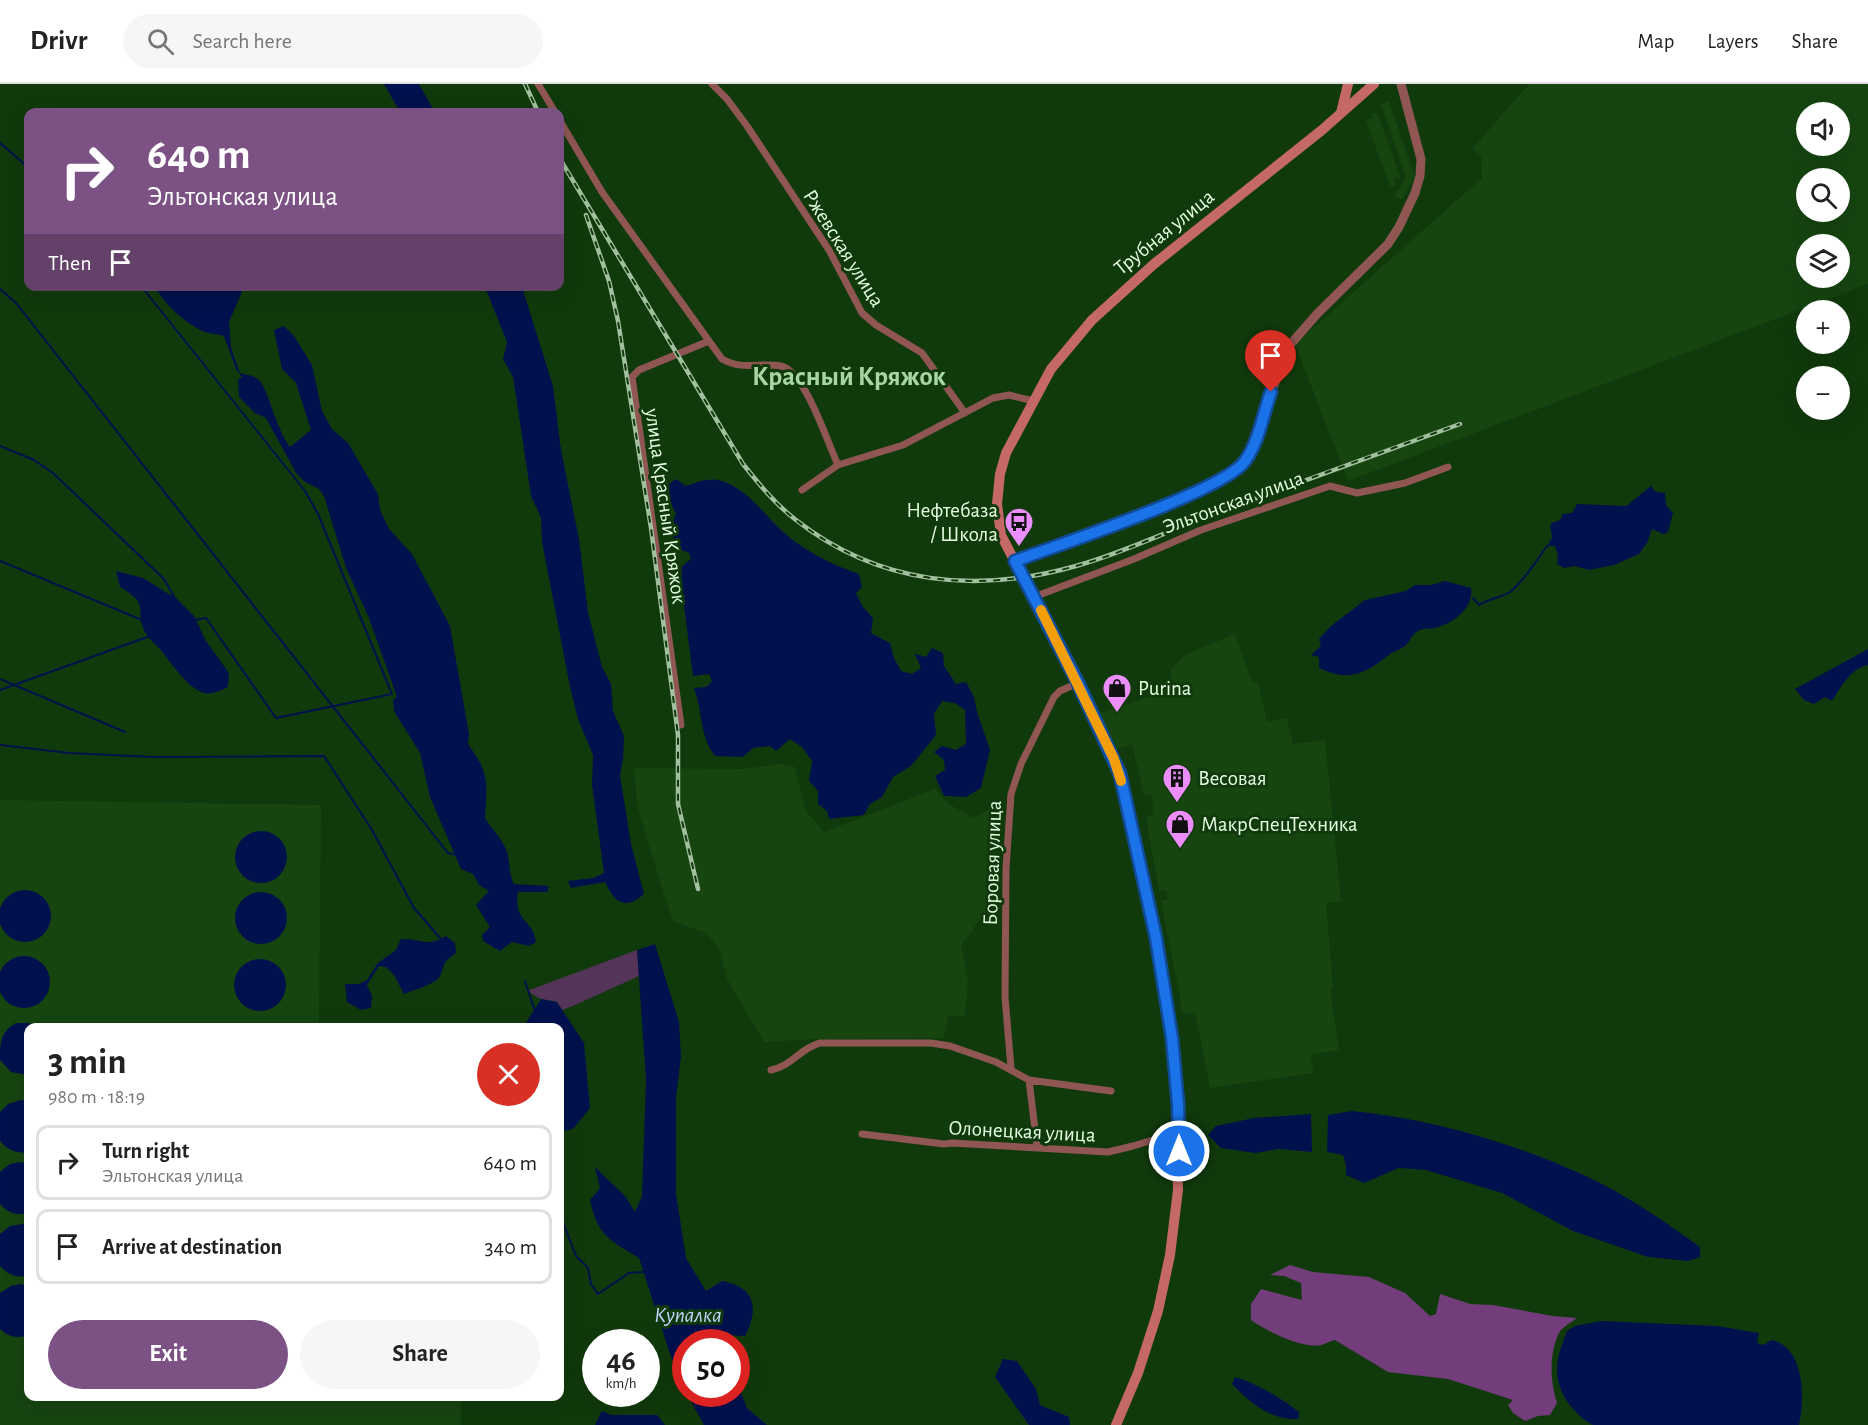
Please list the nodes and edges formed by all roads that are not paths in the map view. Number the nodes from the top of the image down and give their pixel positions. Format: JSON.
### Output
{"nodes":[{"id":1,"x":538,"y":84,"type":"edge"},
{"id":2,"x":712,"y":84,"type":"edge"},
{"id":3,"x":1348,"y":84,"type":"edge"},
{"id":4,"x":1374,"y":84,"type":"edge"},
{"id":5,"x":1394,"y":84,"type":"edge"},
{"id":6,"x":1402,"y":88,"type":"edge"},
{"id":7,"x":553,"y":108,"type":"edge"},
{"id":8,"x":1341,"y":113,"type":"junction"},
{"id":9,"x":564,"y":128,"type":"edge"},
{"id":10,"x":709,"y":341,"type":"junction"},
{"id":11,"x":1033,"y":401,"type":"junction"},
{"id":12,"x":964,"y":413,"type":"junction"},
{"id":13,"x":838,"y":465,"type":"junction"},
{"id":14,"x":1448,"y":467,"type":"dead end"},
{"id":15,"x":802,"y":490,"type":"dead end"},
{"id":16,"x":1015,"y":561,"type":"junction"},
{"id":17,"x":1034,"y":597,"type":"junction"},
{"id":18,"x":1078,"y":683,"type":"junction"},
{"id":19,"x":681,"y":725,"type":"dead end"},
{"id":20,"x":1011,"y":1068,"type":"junction"},
{"id":21,"x":771,"y":1070,"type":"dead end"},
{"id":22,"x":1029,"y":1080,"type":"junction"},
{"id":23,"x":1111,"y":1091,"type":"dead end"},
{"id":24,"x":1179,"y":1132,"type":"junction"},
{"id":25,"x":862,"y":1134,"type":"dead end"},
{"id":26,"x":1037,"y":1146,"type":"junction"},
{"id":27,"x":1116,"y":1425,"type":"edge"}],
"edges":[{"from":1,"to":7,"type":"street"},
{"from":2,"to":12,"type":"street","name":"Ржевская улица"},
{"from":3,"to":8,"type":"main road"},
{"from":4,"to":8,"type":"main road","name":"Трубная улица"},
{"from":5,"to":6,"type":"street"},
{"from":6,"to":16,"type":"street","name":"Эльтонская улица"},
{"from":8,"to":11,"type":"main road","name":"Трубная улица"},
{"from":9,"to":10,"type":"street"},
{"from":10,"to":13,"type":"street"},
{"from":10,"to":19,"type":"street","name":"улица Красный Кряжок"},
{"from":11,"to":12,"type":"street"},
{"from":11,"to":16,"type":"main road","name":"Трубная улица"},
{"from":12,"to":13,"type":"street"},
{"from":13,"to":15,"type":"street"},
{"from":14,"to":17,"type":"street","name":"Эльтонская улица"},
{"from":16,"to":17,"type":"main road","name":"Трубная улица"},
{"from":17,"to":18,"type":"main road","name":"Трубная улица"},
{"from":18,"to":20,"type":"street","name":"Боровая улица"},
{"from":18,"to":24,"type":"main road","name":"Трубная улица"},
{"from":20,"to":21,"type":"street"},
{"from":20,"to":22,"type":"street"},
{"from":22,"to":23,"type":"street"},
{"from":22,"to":26,"type":"street"},
{"from":24,"to":26,"type":"street","name":"Олонецкая улица"},
{"from":24,"to":27,"type":"main road","name":"Трубная улица"},
{"from":25,"to":26,"type":"street","name":"Олонецкая улица"}]}
